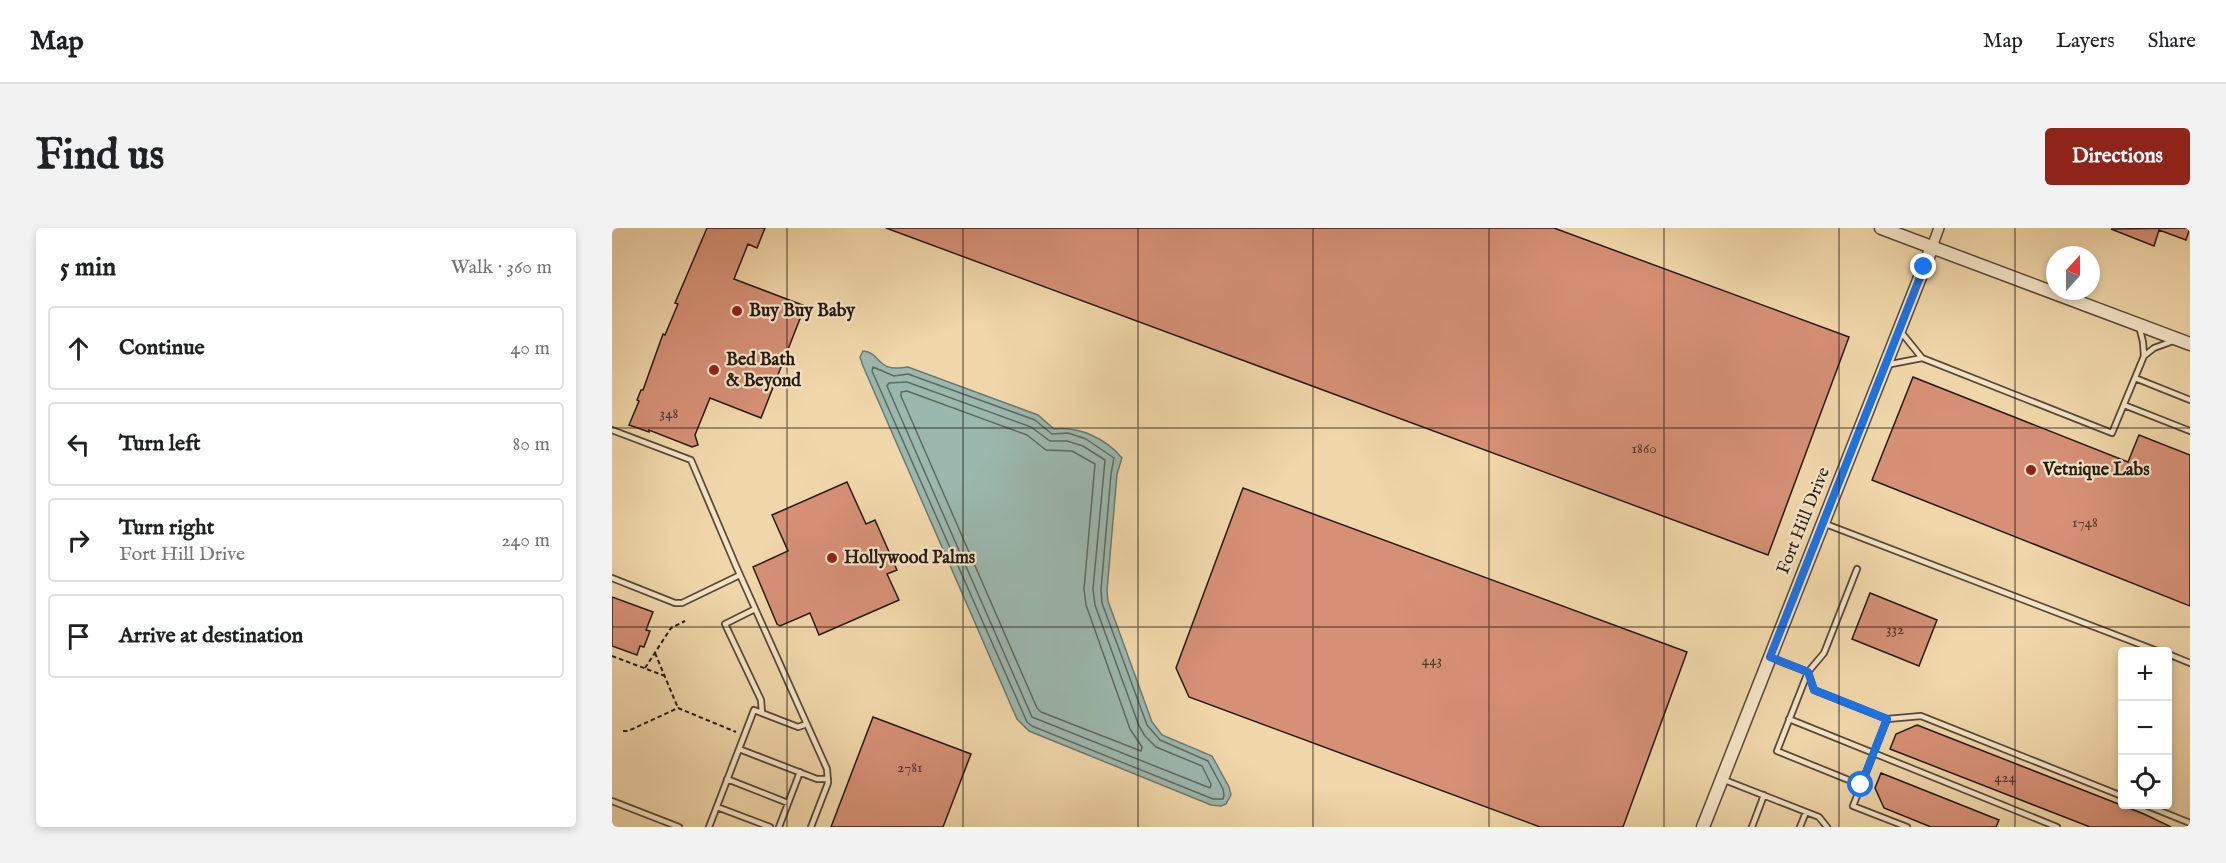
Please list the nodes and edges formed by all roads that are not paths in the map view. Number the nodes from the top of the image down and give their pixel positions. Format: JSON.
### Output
{"nodes":[{"id":1,"x":1881,"y":228,"type":"edge"},
{"id":2,"x":1939,"y":228,"type":"edge"},
{"id":3,"x":1932,"y":247,"type":"junction"},
{"id":4,"x":2138,"y":324,"type":"junction"},
{"id":5,"x":1899,"y":330,"type":"junction"},
{"id":6,"x":2178,"y":339,"type":"junction"},
{"id":7,"x":2190,"y":344,"type":"edge"},
{"id":8,"x":2145,"y":356,"type":"junction"},
{"id":9,"x":1922,"y":358,"type":"junction"},
{"id":10,"x":1885,"y":365,"type":"junction"},
{"id":11,"x":2135,"y":378,"type":"junction"},
{"id":12,"x":2190,"y":400,"type":"edge"},
{"id":13,"x":2124,"y":405,"type":"junction"},
{"id":14,"x":612,"y":430,"type":"edge"},
{"id":15,"x":2190,"y":431,"type":"edge"},
{"id":16,"x":1823,"y":523,"type":"junction"},
{"id":17,"x":1857,"y":569,"type":"dead end"},
{"id":18,"x":740,"y":575,"type":"junction"},
{"id":19,"x":612,"y":578,"type":"edge"},
{"id":20,"x":755,"y":609,"type":"junction"},
{"id":21,"x":2149,"y":647,"type":"edge"},
{"id":22,"x":2172,"y":656,"type":"edge"},
{"id":23,"x":1770,"y":657,"type":"junction"},
{"id":24,"x":2190,"y":663,"type":"edge"},
{"id":25,"x":1808,"y":672,"type":"junction"},
{"id":26,"x":762,"y":713,"type":"junction"},
{"id":27,"x":1790,"y":719,"type":"junction"},
{"id":28,"x":1887,"y":719,"type":"junction"},
{"id":29,"x":807,"y":724,"type":"junction"},
{"id":30,"x":739,"y":749,"type":"junction"},
{"id":31,"x":1873,"y":753,"type":"junction"},
{"id":32,"x":800,"y":772,"type":"junction"},
{"id":33,"x":727,"y":779,"type":"junction"},
{"id":34,"x":828,"y":779,"type":"junction"},
{"id":35,"x":1722,"y":779,"type":"junction"},
{"id":36,"x":1861,"y":785,"type":"junction"},
{"id":37,"x":2118,"y":794,"type":"edge"},
{"id":38,"x":1764,"y":795,"type":"junction"},
{"id":39,"x":612,"y":801,"type":"edge"},
{"id":40,"x":788,"y":803,"type":"junction"},
{"id":41,"x":717,"y":807,"type":"junction"},
{"id":42,"x":2155,"y":809,"type":"edge"},
{"id":43,"x":1806,"y":812,"type":"junction"},
{"id":44,"x":2190,"y":823,"type":"edge"},
{"id":45,"x":679,"y":827,"type":"edge"},
{"id":46,"x":709,"y":827,"type":"edge"},
{"id":47,"x":770,"y":827,"type":"edge"},
{"id":48,"x":779,"y":827,"type":"edge"},
{"id":49,"x":811,"y":827,"type":"edge"},
{"id":50,"x":1703,"y":827,"type":"edge"},
{"id":51,"x":1752,"y":827,"type":"edge"},
{"id":52,"x":1800,"y":827,"type":"edge"},
{"id":53,"x":1827,"y":827,"type":"edge"},
{"id":54,"x":1907,"y":827,"type":"edge"},
{"id":55,"x":2057,"y":827,"type":"edge"}],
"edges":[{"from":1,"to":3,"type":"street"},
{"from":2,"to":3,"type":"street","name":"Fort Hill Drive"},
{"from":3,"to":4,"type":"street"},
{"from":3,"to":5,"type":"street","name":"Fort Hill Drive"},
{"from":4,"to":6,"type":"street"},
{"from":4,"to":8,"type":"lane"},
{"from":5,"to":9,"type":"lane"},
{"from":5,"to":10,"type":"street","name":"Fort Hill Drive"},
{"from":6,"to":7,"type":"street"},
{"from":6,"to":8,"type":"lane"},
{"from":8,"to":11,"type":"lane"},
{"from":9,"to":10,"type":"lane"},
{"from":9,"to":13,"type":"lane"},
{"from":10,"to":16,"type":"street","name":"Fort Hill Drive"},
{"from":11,"to":12,"type":"lane"},
{"from":11,"to":13,"type":"lane"},
{"from":13,"to":15,"type":"lane"},
{"from":14,"to":18,"type":"lane"},
{"from":16,"to":21,"type":"lane"},
{"from":16,"to":23,"type":"street","name":"Fort Hill Drive"},
{"from":17,"to":25,"type":"lane"},
{"from":18,"to":19,"type":"lane"},
{"from":18,"to":20,"type":"lane"},
{"from":20,"to":26,"type":"lane"},
{"from":20,"to":29,"type":"lane"},
{"from":22,"to":24,"type":"lane"},
{"from":23,"to":25,"type":"lane"},
{"from":23,"to":35,"type":"street","name":"Fort Hill Drive"},
{"from":25,"to":27,"type":"lane"},
{"from":25,"to":28,"type":"lane"},
{"from":26,"to":29,"type":"lane"},
{"from":26,"to":30,"type":"lane"},
{"from":27,"to":31,"type":"lane"},
{"from":27,"to":36,"type":"lane"},
{"from":28,"to":31,"type":"lane"},
{"from":28,"to":37,"type":"lane"},
{"from":29,"to":34,"type":"lane"},
{"from":30,"to":32,"type":"lane"},
{"from":30,"to":33,"type":"lane"},
{"from":31,"to":36,"type":"lane"},
{"from":31,"to":55,"type":"lane"},
{"from":32,"to":34,"type":"lane"},
{"from":32,"to":40,"type":"lane"},
{"from":33,"to":40,"type":"lane"},
{"from":33,"to":41,"type":"lane"},
{"from":34,"to":49,"type":"lane"},
{"from":35,"to":38,"type":"lane"},
{"from":35,"to":50,"type":"street","name":"Fort Hill Drive"},
{"from":36,"to":54,"type":"lane"},
{"from":38,"to":43,"type":"lane"},
{"from":38,"to":51,"type":"lane"},
{"from":39,"to":45,"type":"lane"},
{"from":40,"to":48,"type":"lane"},
{"from":41,"to":46,"type":"lane"},
{"from":41,"to":47,"type":"lane"},
{"from":42,"to":44,"type":"lane"},
{"from":43,"to":52,"type":"lane"},
{"from":43,"to":53,"type":"lane"}]}
